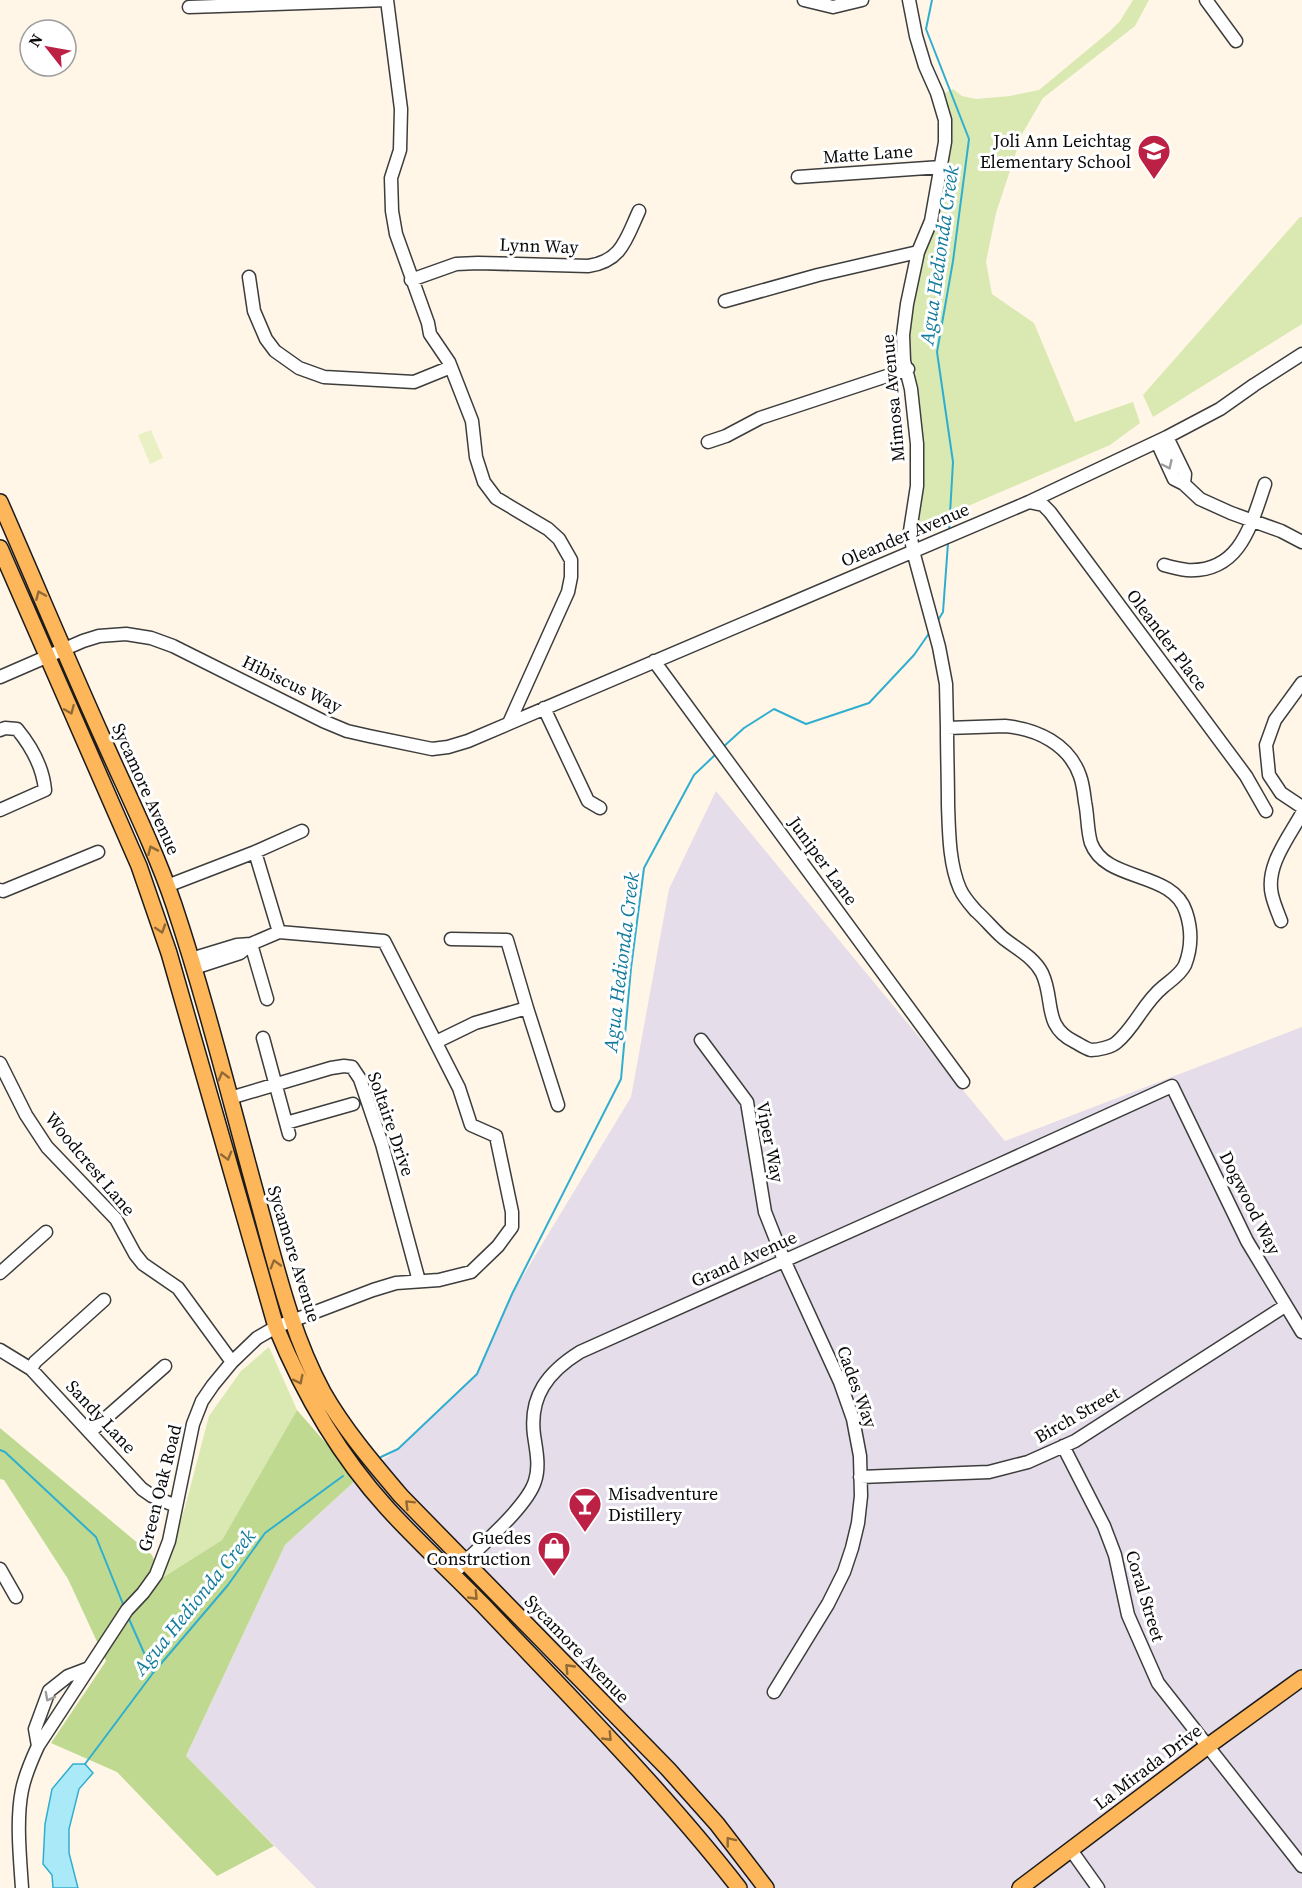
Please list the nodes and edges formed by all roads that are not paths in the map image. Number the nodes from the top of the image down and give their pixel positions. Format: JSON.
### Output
{"nodes":[{"id":1,"x":387,"y":0,"type":"edge"},
{"id":2,"x":804,"y":0,"type":"edge"},
{"id":3,"x":862,"y":0,"type":"edge"},
{"id":4,"x":909,"y":0,"type":"edge"},
{"id":5,"x":1206,"y":0,"type":"edge"},
{"id":6,"x":189,"y":7,"type":"dead end"},
{"id":7,"x":1236,"y":41,"type":"dead end"},
{"id":8,"x":941,"y":167,"type":"junction"},
{"id":9,"x":798,"y":177,"type":"dead end"},
{"id":10,"x":639,"y":212,"type":"dead end"},
{"id":11,"x":918,"y":252,"type":"junction"},
{"id":12,"x":249,"y":277,"type":"dead end"},
{"id":13,"x":411,"y":280,"type":"junction"},
{"id":14,"x":725,"y":301,"type":"dead end"},
{"id":15,"x":1302,"y":354,"type":"edge"},
{"id":16,"x":451,"y":367,"type":"junction"},
{"id":17,"x":908,"y":369,"type":"junction"},
{"id":18,"x":1162,"y":439,"type":"junction"},
{"id":19,"x":708,"y":442,"type":"dead end"},
{"id":20,"x":1265,"y":484,"type":"dead end"},
{"id":21,"x":0,"y":502,"type":"edge"},
{"id":22,"x":1029,"y":502,"type":"junction"},
{"id":23,"x":1252,"y":521,"type":"junction"},
{"id":24,"x":1302,"y":542,"type":"edge"},
{"id":25,"x":0,"y":548,"type":"edge"},
{"id":26,"x":914,"y":551,"type":"junction"},
{"id":27,"x":1164,"y":565,"type":"dead end"},
{"id":28,"x":63,"y":649,"type":"junction"},
{"id":29,"x":46,"y":657,"type":"junction"},
{"id":30,"x":654,"y":661,"type":"junction"},
{"id":31,"x":0,"y":677,"type":"edge"},
{"id":32,"x":1302,"y":683,"type":"edge"},
{"id":33,"x":544,"y":708,"type":"junction"},
{"id":34,"x":509,"y":723,"type":"junction"},
{"id":35,"x":947,"y":728,"type":"junction"},
{"id":36,"x":0,"y":730,"type":"edge"},
{"id":37,"x":1302,"y":807,"type":"edge"},
{"id":38,"x":600,"y":808,"type":"dead end"},
{"id":39,"x":0,"y":810,"type":"edge"},
{"id":40,"x":1266,"y":811,"type":"dead end"},
{"id":41,"x":1302,"y":813,"type":"edge"},
{"id":42,"x":302,"y":831,"type":"dead end"},
{"id":43,"x":98,"y":852,"type":"dead end"},
{"id":44,"x":255,"y":852,"type":"junction"},
{"id":45,"x":167,"y":886,"type":"junction"},
{"id":46,"x":0,"y":891,"type":"edge"},
{"id":47,"x":1281,"y":921,"type":"dead end"},
{"id":48,"x":279,"y":932,"type":"junction"},
{"id":49,"x":451,"y":939,"type":"dead end"},
{"id":50,"x":251,"y":944,"type":"junction"},
{"id":51,"x":192,"y":963,"type":"junction"},
{"id":52,"x":267,"y":999,"type":"dead end"},
{"id":53,"x":527,"y":1008,"type":"junction"},
{"id":54,"x":263,"y":1038,"type":"dead end"},
{"id":55,"x":701,"y":1040,"type":"dead end"},
{"id":56,"x":436,"y":1042,"type":"junction"},
{"id":57,"x":0,"y":1063,"type":"edge"},
{"id":58,"x":963,"y":1082,"type":"dead end"},
{"id":59,"x":276,"y":1085,"type":"junction"},
{"id":60,"x":1172,"y":1086,"type":"joint"},
{"id":61,"x":230,"y":1098,"type":"junction"},
{"id":62,"x":353,"y":1104,"type":"dead end"},
{"id":63,"x":558,"y":1105,"type":"dead end"},
{"id":64,"x":46,"y":1232,"type":"dead end"},
{"id":65,"x":784,"y":1260,"type":"junction"},
{"id":66,"x":0,"y":1274,"type":"edge"},
{"id":67,"x":419,"y":1281,"type":"junction"},
{"id":68,"x":104,"y":1300,"type":"dead end"},
{"id":69,"x":1286,"y":1306,"type":"junction"},
{"id":70,"x":292,"y":1320,"type":"junction"},
{"id":71,"x":276,"y":1327,"type":"junction"},
{"id":72,"x":1302,"y":1332,"type":"edge"},
{"id":73,"x":0,"y":1350,"type":"edge"},
{"id":74,"x":232,"y":1362,"type":"junction"},
{"id":75,"x":165,"y":1366,"type":"dead end"},
{"id":76,"x":31,"y":1369,"type":"junction"},
{"id":77,"x":90,"y":1431,"type":"junction"},
{"id":78,"x":1063,"y":1446,"type":"junction"},
{"id":79,"x":860,"y":1477,"type":"junction"},
{"id":80,"x":176,"y":1506,"type":"junction"},
{"id":81,"x":465,"y":1561,"type":"junction"},
{"id":82,"x":0,"y":1569,"type":"edge"},
{"id":83,"x":453,"y":1574,"type":"junction"},
{"id":84,"x":16,"y":1597,"type":"dead end"},
{"id":85,"x":89,"y":1667,"type":"junction"},
{"id":86,"x":1302,"y":1678,"type":"edge"},
{"id":87,"x":774,"y":1692,"type":"dead end"},
{"id":88,"x":38,"y":1746,"type":"junction"},
{"id":89,"x":1208,"y":1746,"type":"junction"},
{"id":90,"x":1071,"y":1850,"type":"junction"},
{"id":91,"x":1302,"y":1866,"type":"edge"},
{"id":92,"x":22,"y":1888,"type":"edge"},
{"id":93,"x":739,"y":1888,"type":"edge"},
{"id":94,"x":766,"y":1888,"type":"edge"},
{"id":95,"x":1020,"y":1888,"type":"edge"},
{"id":96,"x":1098,"y":1888,"type":"edge"}],
"edges":[{"from":1,"to":6,"type":"street"},
{"from":1,"to":13,"type":"street"},
{"from":2,"to":3,"type":"street"},
{"from":4,"to":8,"type":"street","name":"Mimosa Avenue"},
{"from":5,"to":7,"type":"street"},
{"from":8,"to":9,"type":"street","name":"Matte Lane"},
{"from":8,"to":11,"type":"street","name":"Mimosa Avenue"},
{"from":10,"to":13,"type":"street","name":"Lynn Way"},
{"from":11,"to":14,"type":"street"},
{"from":11,"to":17,"type":"street","name":"Mimosa Avenue"},
{"from":12,"to":16,"type":"street"},
{"from":13,"to":16,"type":"street"},
{"from":15,"to":18,"type":"street","name":"Oleander Avenue"},
{"from":16,"to":34,"type":"street"},
{"from":17,"to":19,"type":"street"},
{"from":17,"to":26,"type":"street","name":"Mimosa Avenue"},
{"from":18,"to":22,"type":"street","name":"Oleander Avenue"},
{"from":18,"to":23,"type":"street"},
{"from":20,"to":23,"type":"street"},
{"from":28,"to":21,"type":"main road","name":"Sycamore Avenue","one_way":true},
{"from":22,"to":26,"type":"street","name":"Oleander Avenue"},
{"from":22,"to":40,"type":"street","name":"Oleander Place"},
{"from":23,"to":24,"type":"street"},
{"from":23,"to":27,"type":"street"},
{"from":25,"to":29,"type":"main road","name":"Sycamore Avenue"},
{"from":26,"to":30,"type":"street","name":"Oleander Avenue"},
{"from":26,"to":35,"type":"street","name":"Mimosa Avenue"},
{"from":28,"to":29,"type":"street","name":"Hibiscus Way"},
{"from":28,"to":34,"type":"street","name":"Hibiscus Way"},
{"from":45,"to":28,"type":"main road","name":"Sycamore Avenue","one_way":true},
{"from":29,"to":31,"type":"street","name":"Hibiscus Way"},
{"from":29,"to":71,"type":"main road","name":"Sycamore Avenue","one_way":true},
{"from":30,"to":33,"type":"street","name":"Oleander Avenue"},
{"from":30,"to":58,"type":"street","name":"Juniper Lane"},
{"from":32,"to":37,"type":"street"},
{"from":33,"to":34,"type":"street","name":"Oleander Avenue"},
{"from":33,"to":38,"type":"street"},
{"from":35,"to":35,"type":"street","name":"Mimosa Avenue"},
{"from":36,"to":39,"type":"street"},
{"from":41,"to":47,"type":"street"},
{"from":42,"to":44,"type":"street"},
{"from":43,"to":46,"type":"street"},
{"from":44,"to":45,"type":"street"},
{"from":44,"to":48,"type":"street"},
{"from":45,"to":51,"type":"main road","name":"Sycamore Avenue"},
{"from":48,"to":50,"type":"street"},
{"from":48,"to":56,"type":"street"},
{"from":49,"to":53,"type":"street"},
{"from":50,"to":51,"type":"street"},
{"from":50,"to":52,"type":"street"},
{"from":61,"to":51,"type":"main road","name":"Sycamore Avenue","one_way":true},
{"from":53,"to":56,"type":"street"},
{"from":53,"to":63,"type":"street"},
{"from":54,"to":59,"type":"street"},
{"from":55,"to":65,"type":"street","name":"Viper Way"},
{"from":56,"to":67,"type":"street"},
{"from":57,"to":74,"type":"street","name":"Woodcrest Lane"},
{"from":59,"to":61,"type":"street","name":"Soltaire Drive"},
{"from":59,"to":62,"type":"street"},
{"from":59,"to":67,"type":"street","name":"Soltaire Drive"},
{"from":60,"to":65,"type":"street","name":"Grand Avenue"},
{"from":60,"to":69,"type":"street","name":"Dogwood Way"},
{"from":70,"to":61,"type":"main road","name":"Sycamore Avenue","one_way":true},
{"from":64,"to":66,"type":"street"},
{"from":65,"to":79,"type":"street","name":"Cades Way"},
{"from":65,"to":81,"type":"street","name":"Grand Avenue"},
{"from":67,"to":70,"type":"street"},
{"from":68,"to":76,"type":"street"},
{"from":69,"to":72,"type":"street","name":"Dogwood Way"},
{"from":69,"to":78,"type":"street","name":"Birch Street"},
{"from":70,"to":71,"type":"street","name":"Green Oak Road"},
{"from":81,"to":70,"type":"main road","name":"Sycamore Avenue","one_way":true},
{"from":71,"to":74,"type":"street","name":"Green Oak Road"},
{"from":71,"to":83,"type":"main road","name":"Sycamore Avenue","one_way":true},
{"from":73,"to":76,"type":"street","name":"Sandy Lane"},
{"from":74,"to":80,"type":"street","name":"Green Oak Road"},
{"from":75,"to":77,"type":"street"},
{"from":76,"to":77,"type":"street","name":"Sandy Lane"},
{"from":77,"to":80,"type":"street","name":"Sandy Lane"},
{"from":78,"to":79,"type":"street","name":"Birch Street"},
{"from":78,"to":89,"type":"street","name":"Coral Street"},
{"from":79,"to":87,"type":"street","name":"Cades Way"},
{"from":80,"to":85,"type":"street","name":"Green Oak Road"},
{"from":81,"to":83,"type":"street","name":"Grand Avenue"},
{"from":94,"to":81,"type":"main road","name":"Sycamore Avenue","one_way":true},
{"from":82,"to":84,"type":"street"},
{"from":83,"to":93,"type":"main road","name":"Sycamore Avenue","one_way":true},
{"from":85,"to":88,"type":"street","name":"Green Oak Road"},
{"from":85,"to":88,"type":"street","name":"Green Oak Road","one_way":true},
{"from":86,"to":89,"type":"main road","name":"La Mirada Drive"},
{"from":88,"to":92,"type":"street","name":"Green Oak Road"},
{"from":89,"to":90,"type":"main road","name":"La Mirada Drive"},
{"from":89,"to":91,"type":"street","name":"Coral Street"},
{"from":90,"to":95,"type":"main road","name":"La Mirada Drive"},
{"from":90,"to":96,"type":"street"}]}
